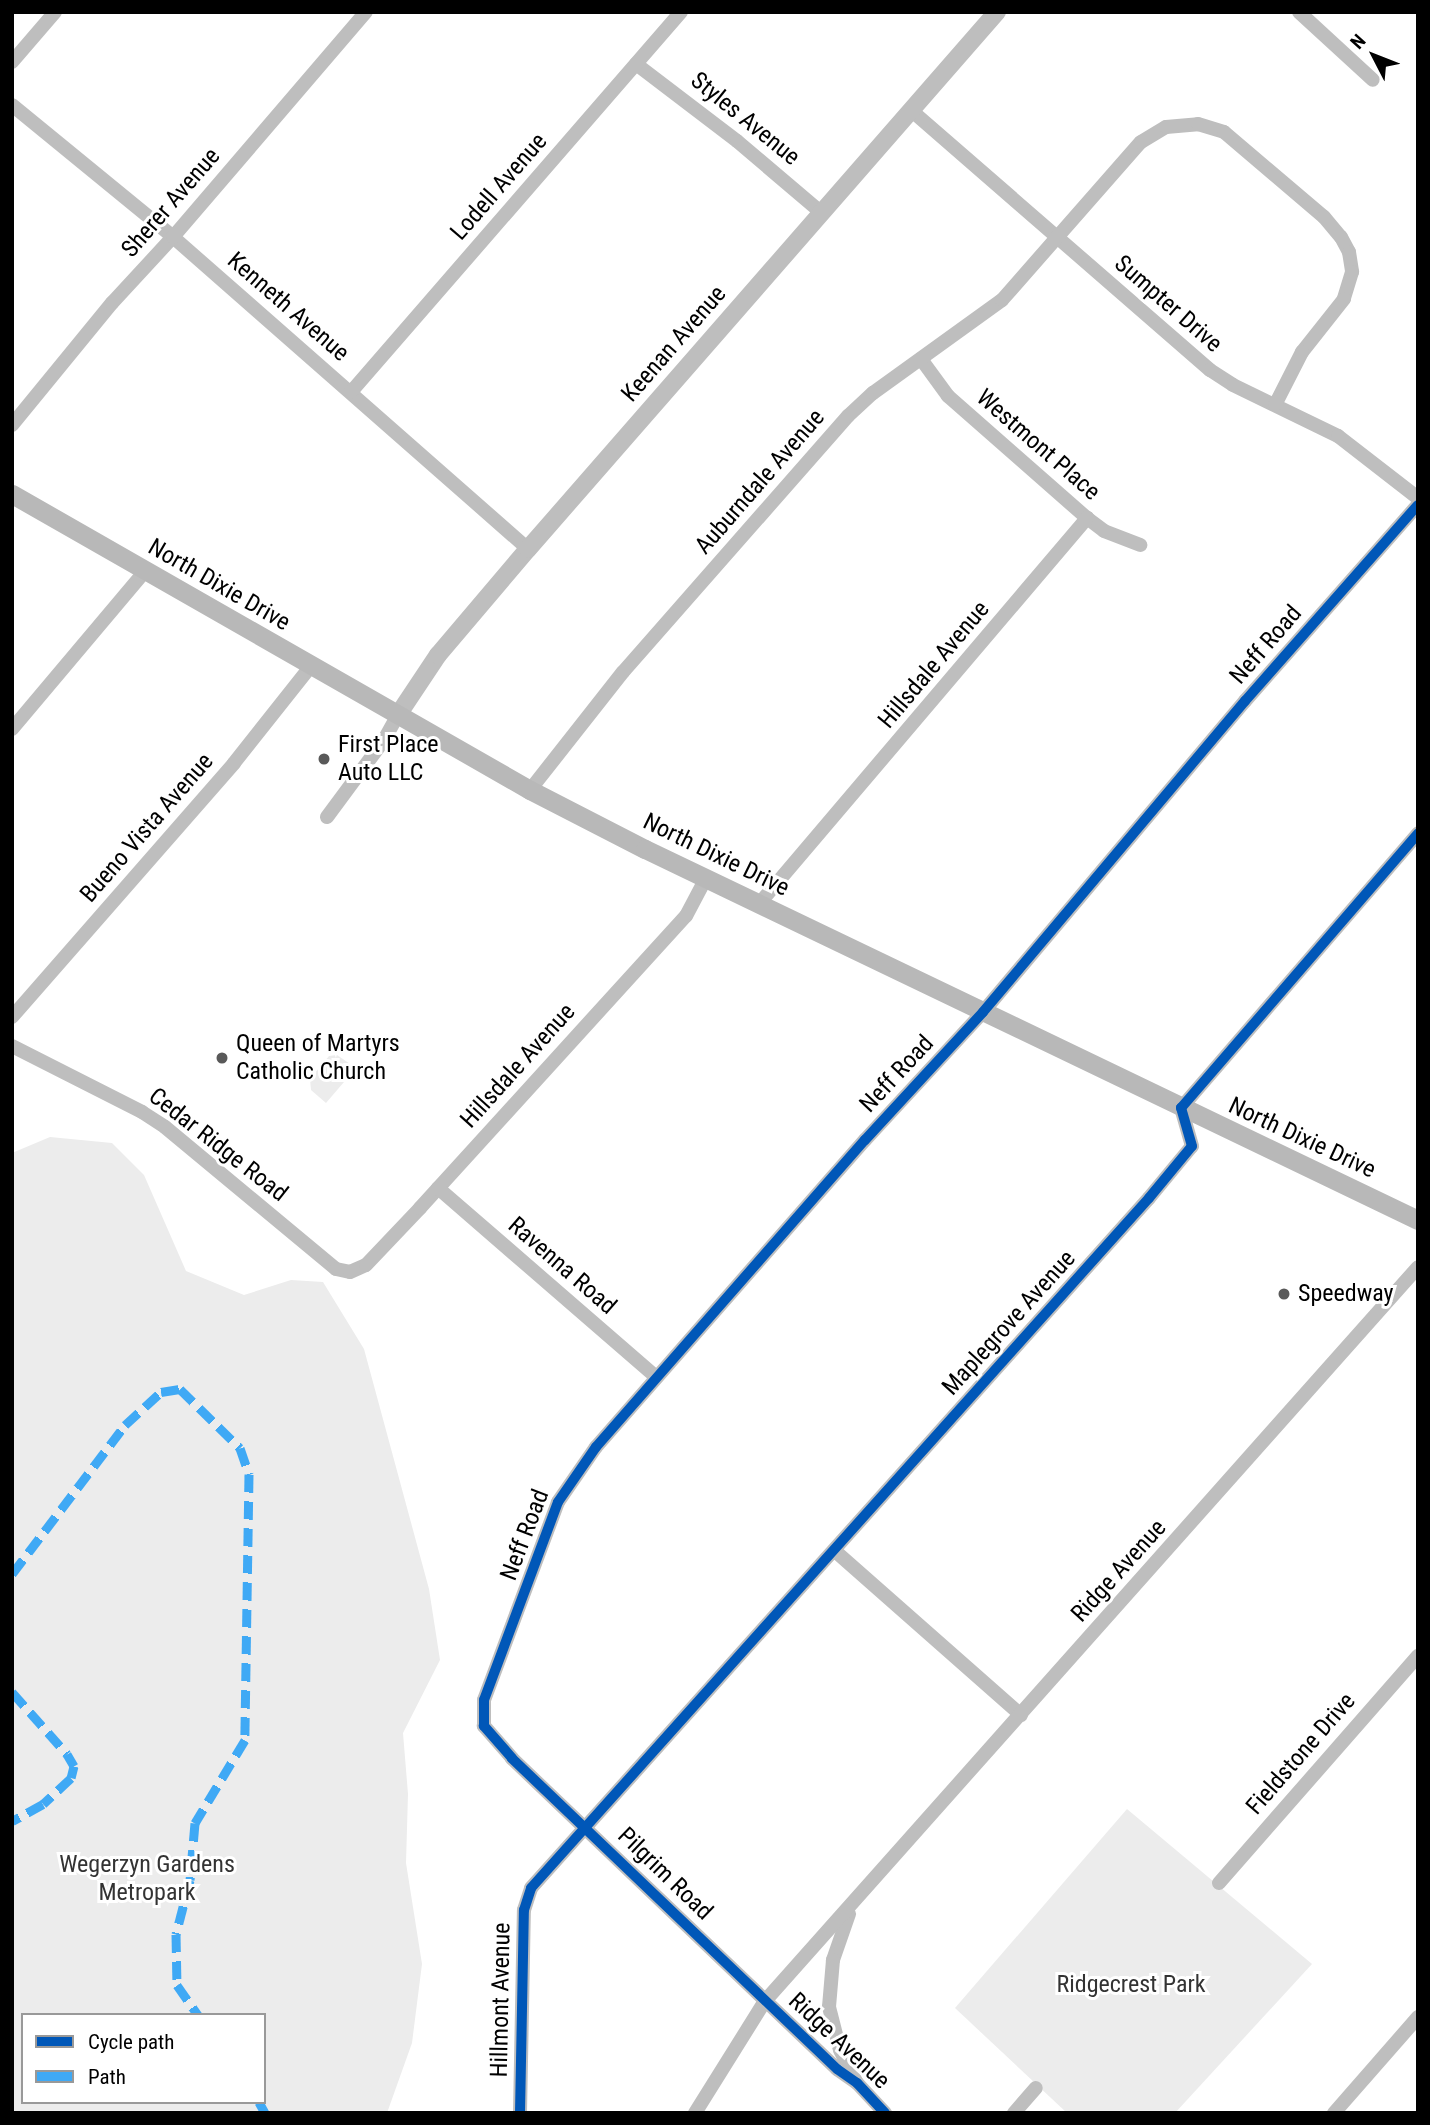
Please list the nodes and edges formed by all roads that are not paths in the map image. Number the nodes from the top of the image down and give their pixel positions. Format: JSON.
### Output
{"nodes":[{"id":1,"x":55,"y":12,"type":"edge"},
{"id":2,"x":366,"y":12,"type":"edge"},
{"id":3,"x":681,"y":12,"type":"edge"},
{"id":4,"x":997,"y":12,"type":"edge"},
{"id":5,"x":1299,"y":12,"type":"edge"},
{"id":6,"x":12,"y":62,"type":"edge"},
{"id":7,"x":636,"y":64,"type":"junction"},
{"id":8,"x":1373,"y":80,"type":"dead end"},
{"id":9,"x":12,"y":105,"type":"edge"},
{"id":10,"x":912,"y":111,"type":"junction"},
{"id":11,"x":822,"y":213,"type":"junction"},
{"id":12,"x":173,"y":237,"type":"junction"},
{"id":13,"x":1057,"y":238,"type":"junction"},
{"id":14,"x":921,"y":359,"type":"junction"},
{"id":15,"x":351,"y":392,"type":"junction"},
{"id":16,"x":1275,"y":405,"type":"junction"},
{"id":17,"x":12,"y":425,"type":"edge"},
{"id":18,"x":12,"y":494,"type":"edge"},
{"id":19,"x":1418,"y":498,"type":"edge"},
{"id":20,"x":1418,"y":505,"type":"edge"},
{"id":21,"x":1087,"y":518,"type":"junction"},
{"id":22,"x":1140,"y":545,"type":"dead end"},
{"id":23,"x":528,"y":549,"type":"junction"},
{"id":24,"x":145,"y":571,"type":"junction"},
{"id":25,"x":311,"y":666,"type":"junction"},
{"id":26,"x":398,"y":715,"type":"junction"},
{"id":27,"x":12,"y":729,"type":"edge"},
{"id":28,"x":530,"y":790,"type":"junction"},
{"id":29,"x":327,"y":817,"type":"dead end"},
{"id":30,"x":1418,"y":833,"type":"edge"},
{"id":31,"x":706,"y":878,"type":"junction"},
{"id":32,"x":759,"y":904,"type":"junction"},
{"id":33,"x":983,"y":1012,"type":"junction"},
{"id":34,"x":12,"y":1017,"type":"edge"},
{"id":35,"x":12,"y":1046,"type":"edge"},
{"id":36,"x":1181,"y":1108,"type":"junction"},
{"id":37,"x":438,"y":1188,"type":"junction"},
{"id":38,"x":1418,"y":1220,"type":"edge"},
{"id":39,"x":1418,"y":1266,"type":"edge"},
{"id":40,"x":350,"y":1272,"type":"joint"},
{"id":41,"x":656,"y":1377,"type":"junction"},
{"id":42,"x":835,"y":1551,"type":"junction"},
{"id":43,"x":1418,"y":1656,"type":"edge"},
{"id":44,"x":1021,"y":1715,"type":"junction"},
{"id":45,"x":482,"y":1716,"type":"joint"},
{"id":46,"x":586,"y":1827,"type":"junction"},
{"id":47,"x":1220,"y":1883,"type":"dead end"},
{"id":48,"x":862,"y":1894,"type":"junction"},
{"id":49,"x":765,"y":2001,"type":"junction"},
{"id":50,"x":1418,"y":2017,"type":"edge"},
{"id":51,"x":857,"y":2082,"type":"junction"},
{"id":52,"x":1036,"y":2088,"type":"dead end"},
{"id":53,"x":520,"y":2113,"type":"edge"},
{"id":54,"x":695,"y":2113,"type":"edge"},
{"id":55,"x":885,"y":2113,"type":"edge"},
{"id":56,"x":1014,"y":2113,"type":"edge"},
{"id":57,"x":1334,"y":2113,"type":"edge"}],
"edges":[{"from":1,"to":6,"type":"street"},
{"from":2,"to":12,"type":"street","name":"Sherer Avenue"},
{"from":3,"to":7,"type":"street","name":"Lodell Avenue"},
{"from":4,"to":10,"type":"street","name":"Keenan Avenue"},
{"from":5,"to":8,"type":"street"},
{"from":7,"to":11,"type":"street","name":"Styles Avenue"},
{"from":7,"to":15,"type":"street","name":"Lodell Avenue"},
{"from":9,"to":12,"type":"street","name":"Kenneth Avenue"},
{"from":10,"to":11,"type":"street","name":"Keenan Avenue"},
{"from":10,"to":13,"type":"street","name":"Sumpter Drive"},
{"from":11,"to":23,"type":"street","name":"Keenan Avenue"},
{"from":12,"to":15,"type":"street","name":"Kenneth Avenue"},
{"from":12,"to":17,"type":"street","name":"Sherer Avenue"},
{"from":13,"to":14,"type":"street","name":"Auburndale Avenue"},
{"from":13,"to":16,"type":"street","name":"Sumpter Drive"},
{"from":13,"to":16,"type":"street","name":"Auburndale Avenue"},
{"from":14,"to":21,"type":"street","name":"Westmont Place"},
{"from":14,"to":28,"type":"street","name":"Auburndale Avenue"},
{"from":15,"to":23,"type":"street","name":"Kenneth Avenue"},
{"from":16,"to":19,"type":"street","name":"Sumpter Drive"},
{"from":18,"to":24,"type":"main road","name":"North Dixie Drive"},
{"from":20,"to":33,"type":"street","name":"Neff Road"},
{"from":21,"to":22,"type":"street","name":"Westmont Place"},
{"from":21,"to":32,"type":"street","name":"Hillsdale Avenue"},
{"from":23,"to":26,"type":"street","name":"Keenan Avenue"},
{"from":24,"to":25,"type":"main road","name":"North Dixie Drive"},
{"from":24,"to":27,"type":"street"},
{"from":25,"to":26,"type":"main road","name":"North Dixie Drive"},
{"from":25,"to":34,"type":"street","name":"Bueno Vista Avenue"},
{"from":26,"to":28,"type":"main road","name":"North Dixie Drive"},
{"from":26,"to":29,"type":"street"},
{"from":28,"to":31,"type":"main road","name":"North Dixie Drive"},
{"from":30,"to":36,"type":"street"},
{"from":31,"to":32,"type":"main road","name":"North Dixie Drive"},
{"from":31,"to":37,"type":"street","name":"Hillsdale Avenue"},
{"from":32,"to":33,"type":"main road","name":"North Dixie Drive"},
{"from":33,"to":36,"type":"main road","name":"North Dixie Drive"},
{"from":33,"to":41,"type":"street","name":"Neff Road"},
{"from":35,"to":40,"type":"street","name":"Cedar Ridge Road"},
{"from":36,"to":38,"type":"main road","name":"North Dixie Drive"},
{"from":36,"to":42,"type":"street","name":"Maplegrove Avenue"},
{"from":37,"to":40,"type":"street","name":"Hillsdale Avenue"},
{"from":37,"to":41,"type":"street","name":"Ravenna Road"},
{"from":39,"to":44,"type":"street","name":"Ridge Avenue"},
{"from":41,"to":45,"type":"street","name":"Neff Road"},
{"from":42,"to":44,"type":"street"},
{"from":42,"to":46,"type":"street","name":"Maplegrove Avenue"},
{"from":43,"to":47,"type":"street","name":"Fieldstone Drive"},
{"from":44,"to":48,"type":"street","name":"Ridge Avenue"},
{"from":45,"to":46,"type":"street","name":"Pilgrim Road"},
{"from":46,"to":49,"type":"street","name":"Pilgrim Road"},
{"from":46,"to":53,"type":"street","name":"Hillmont Avenue"},
{"from":48,"to":49,"type":"street","name":"Ridge Avenue"},
{"from":48,"to":51,"type":"street"},
{"from":49,"to":51,"type":"street","name":"Ridge Avenue"},
{"from":49,"to":54,"type":"street"},
{"from":50,"to":57,"type":"street"},
{"from":51,"to":55,"type":"street","name":"Ridge Avenue"},
{"from":52,"to":56,"type":"street"}]}
